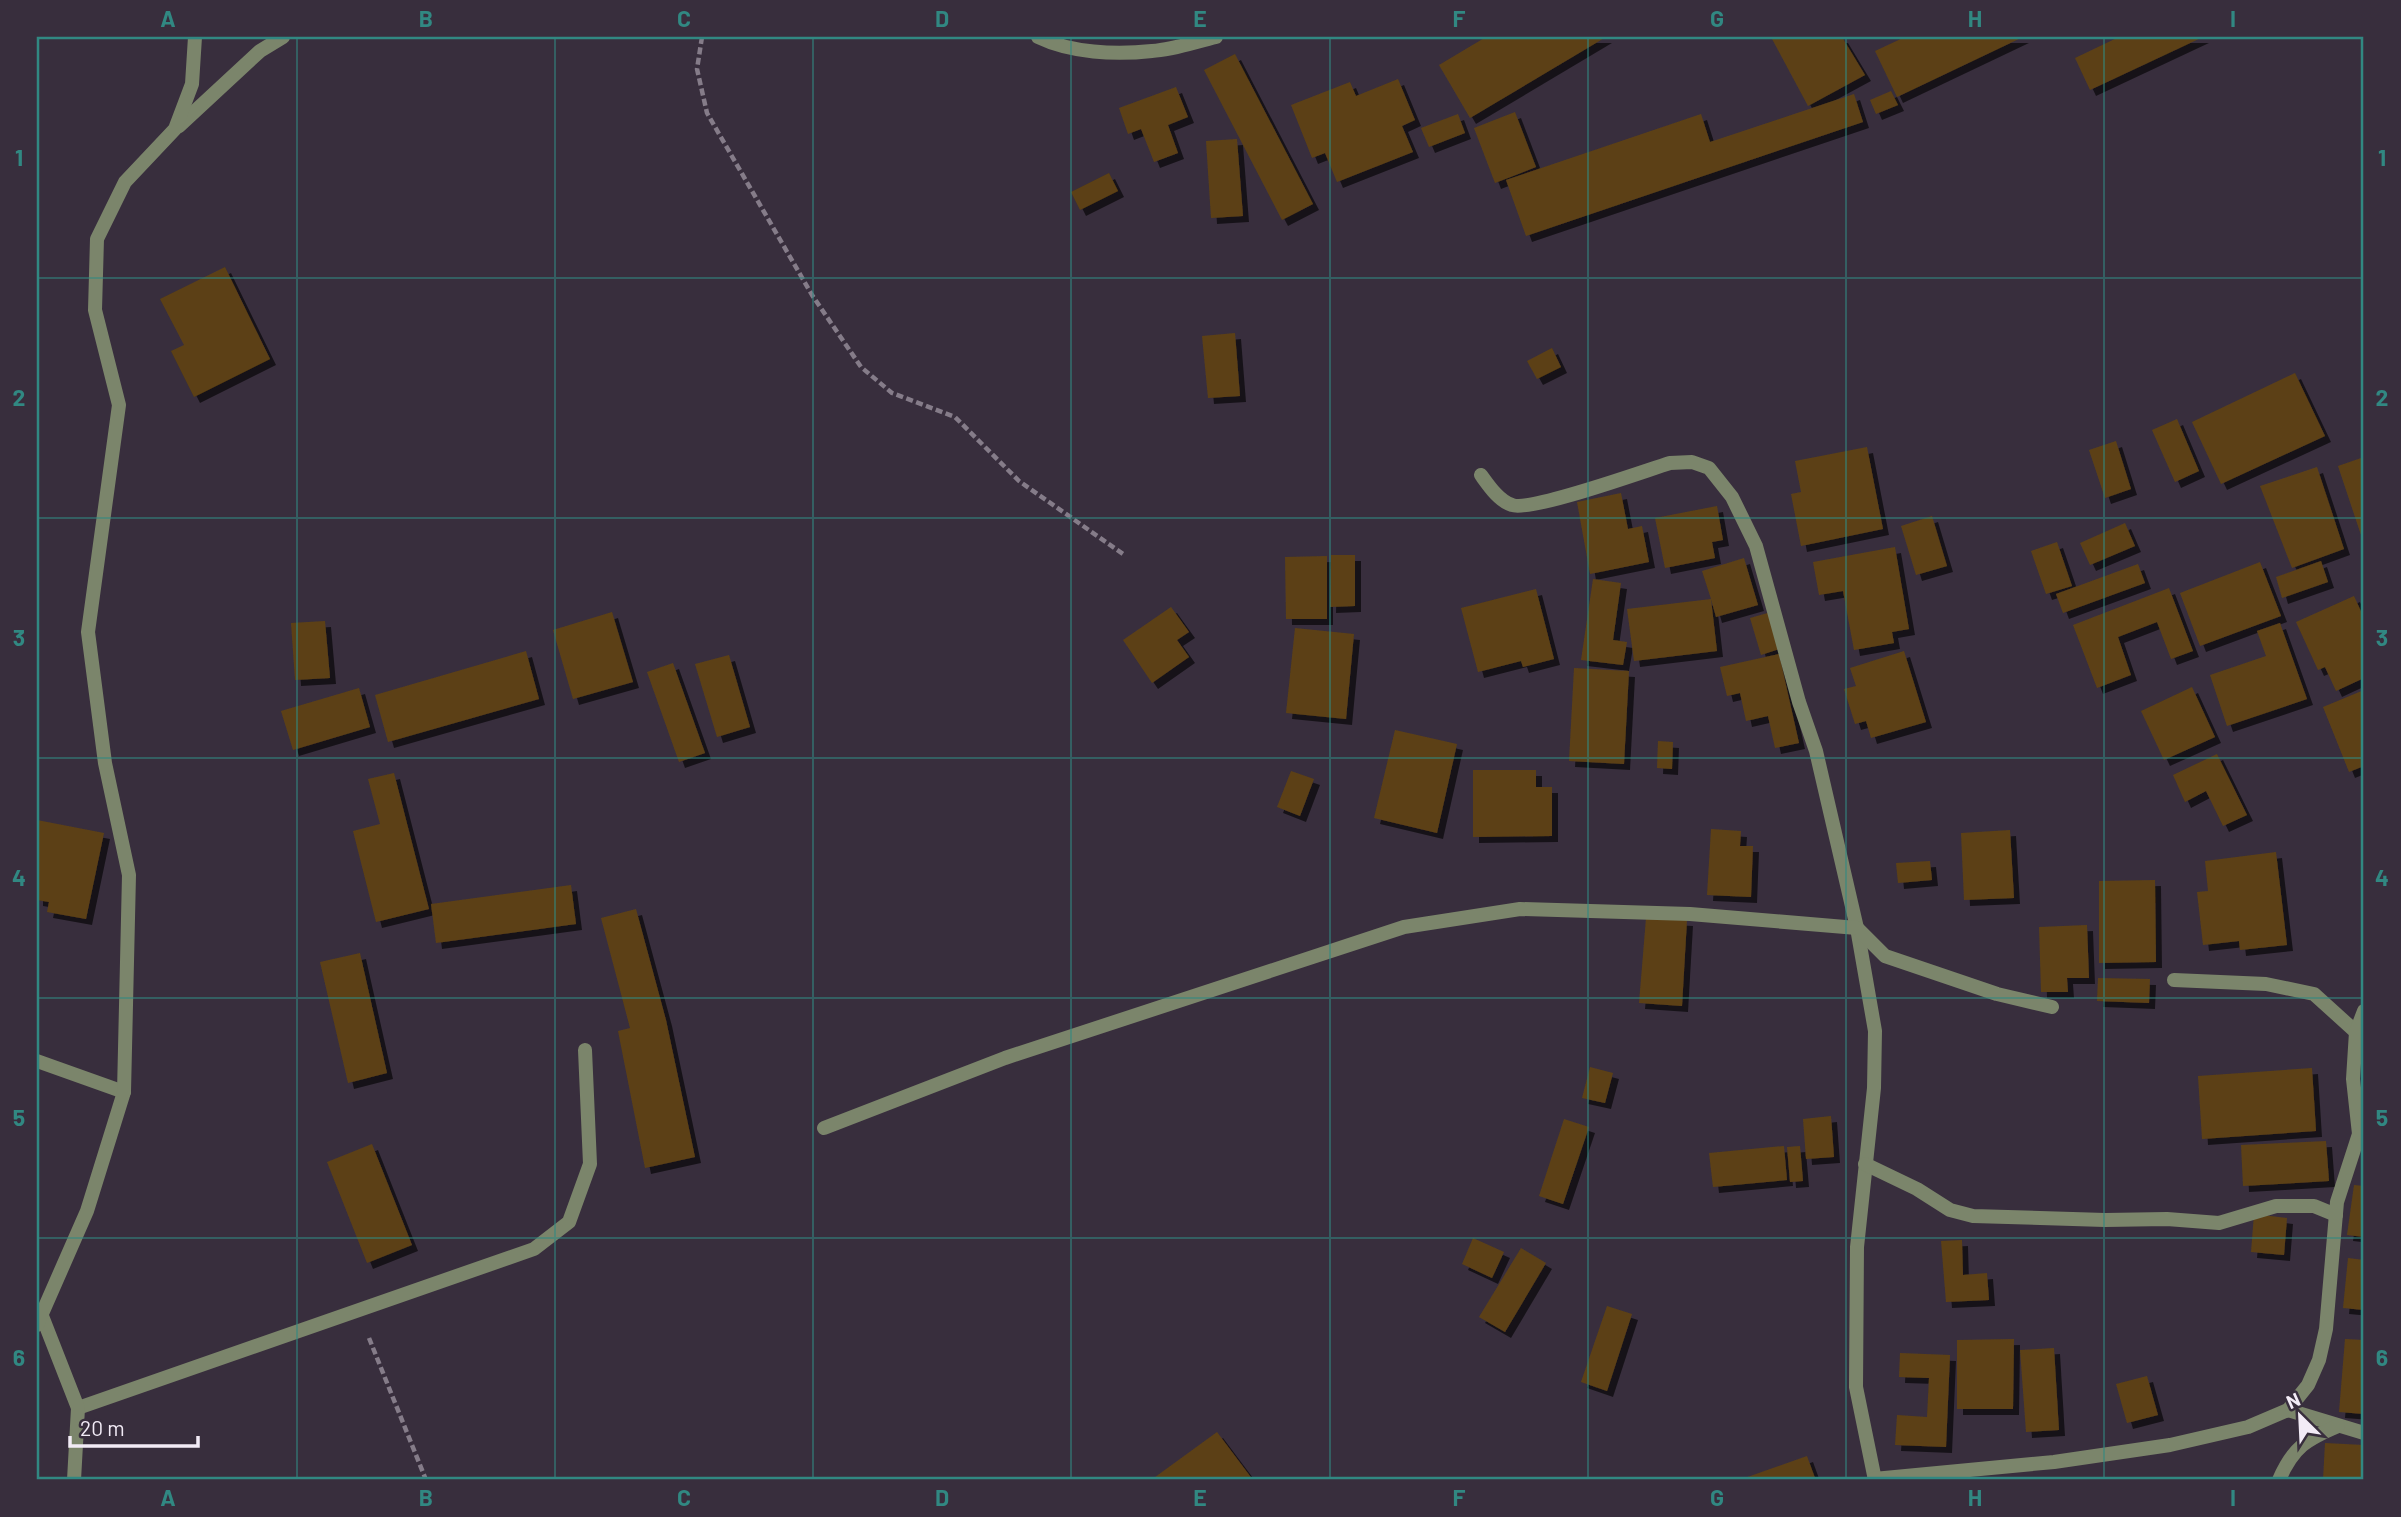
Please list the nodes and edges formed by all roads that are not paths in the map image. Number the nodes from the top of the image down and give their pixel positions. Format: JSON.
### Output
{"nodes":[{"id":1,"x":195,"y":37,"type":"edge"},
{"id":2,"x":283,"y":37,"type":"edge"},
{"id":3,"x":1038,"y":37,"type":"edge"},
{"id":4,"x":1216,"y":37,"type":"edge"},
{"id":5,"x":175,"y":130,"type":"junction"},
{"id":6,"x":1481,"y":475,"type":"dead end"},
{"id":7,"x":1857,"y":928,"type":"junction"},
{"id":8,"x":2174,"y":980,"type":"dead end"},
{"id":9,"x":2052,"y":1007,"type":"dead end"},
{"id":10,"x":2364,"y":1011,"type":"edge"},
{"id":11,"x":2356,"y":1032,"type":"junction"},
{"id":12,"x":585,"y":1050,"type":"dead end"},
{"id":13,"x":37,"y":1061,"type":"edge"},
{"id":14,"x":124,"y":1092,"type":"junction"},
{"id":15,"x":824,"y":1128,"type":"dead end"},
{"id":16,"x":2362,"y":1139,"type":"edge"},
{"id":17,"x":1865,"y":1164,"type":"junction"},
{"id":18,"x":2336,"y":1215,"type":"junction"},
{"id":19,"x":39,"y":1321,"type":"edge"},
{"id":20,"x":78,"y":1408,"type":"junction"},
{"id":21,"x":2288,"y":1410,"type":"junction"},
{"id":22,"x":2338,"y":1426,"type":"junction"},
{"id":23,"x":2364,"y":1433,"type":"edge"},
{"id":24,"x":74,"y":1480,"type":"edge"},
{"id":25,"x":1875,"y":1480,"type":"edge"},
{"id":26,"x":2279,"y":1480,"type":"edge"}],
"edges":[{"from":1,"to":5,"type":"street"},
{"from":2,"to":5,"type":"street"},
{"from":3,"to":4,"type":"street"},
{"from":5,"to":14,"type":"street"},
{"from":6,"to":7,"type":"street"},
{"from":7,"to":9,"type":"street"},
{"from":7,"to":15,"type":"street"},
{"from":7,"to":17,"type":"street"},
{"from":8,"to":11,"type":"street"},
{"from":10,"to":11,"type":"street"},
{"from":11,"to":16,"type":"street"},
{"from":12,"to":20,"type":"street"},
{"from":13,"to":14,"type":"street"},
{"from":14,"to":19,"type":"street"},
{"from":16,"to":18,"type":"street"},
{"from":17,"to":18,"type":"street"},
{"from":17,"to":25,"type":"street"},
{"from":18,"to":21,"type":"street"},
{"from":19,"to":20,"type":"street"},
{"from":20,"to":24,"type":"street"},
{"from":21,"to":22,"type":"street"},
{"from":21,"to":25,"type":"street"},
{"from":22,"to":23,"type":"street"},
{"from":22,"to":26,"type":"street"}]}
